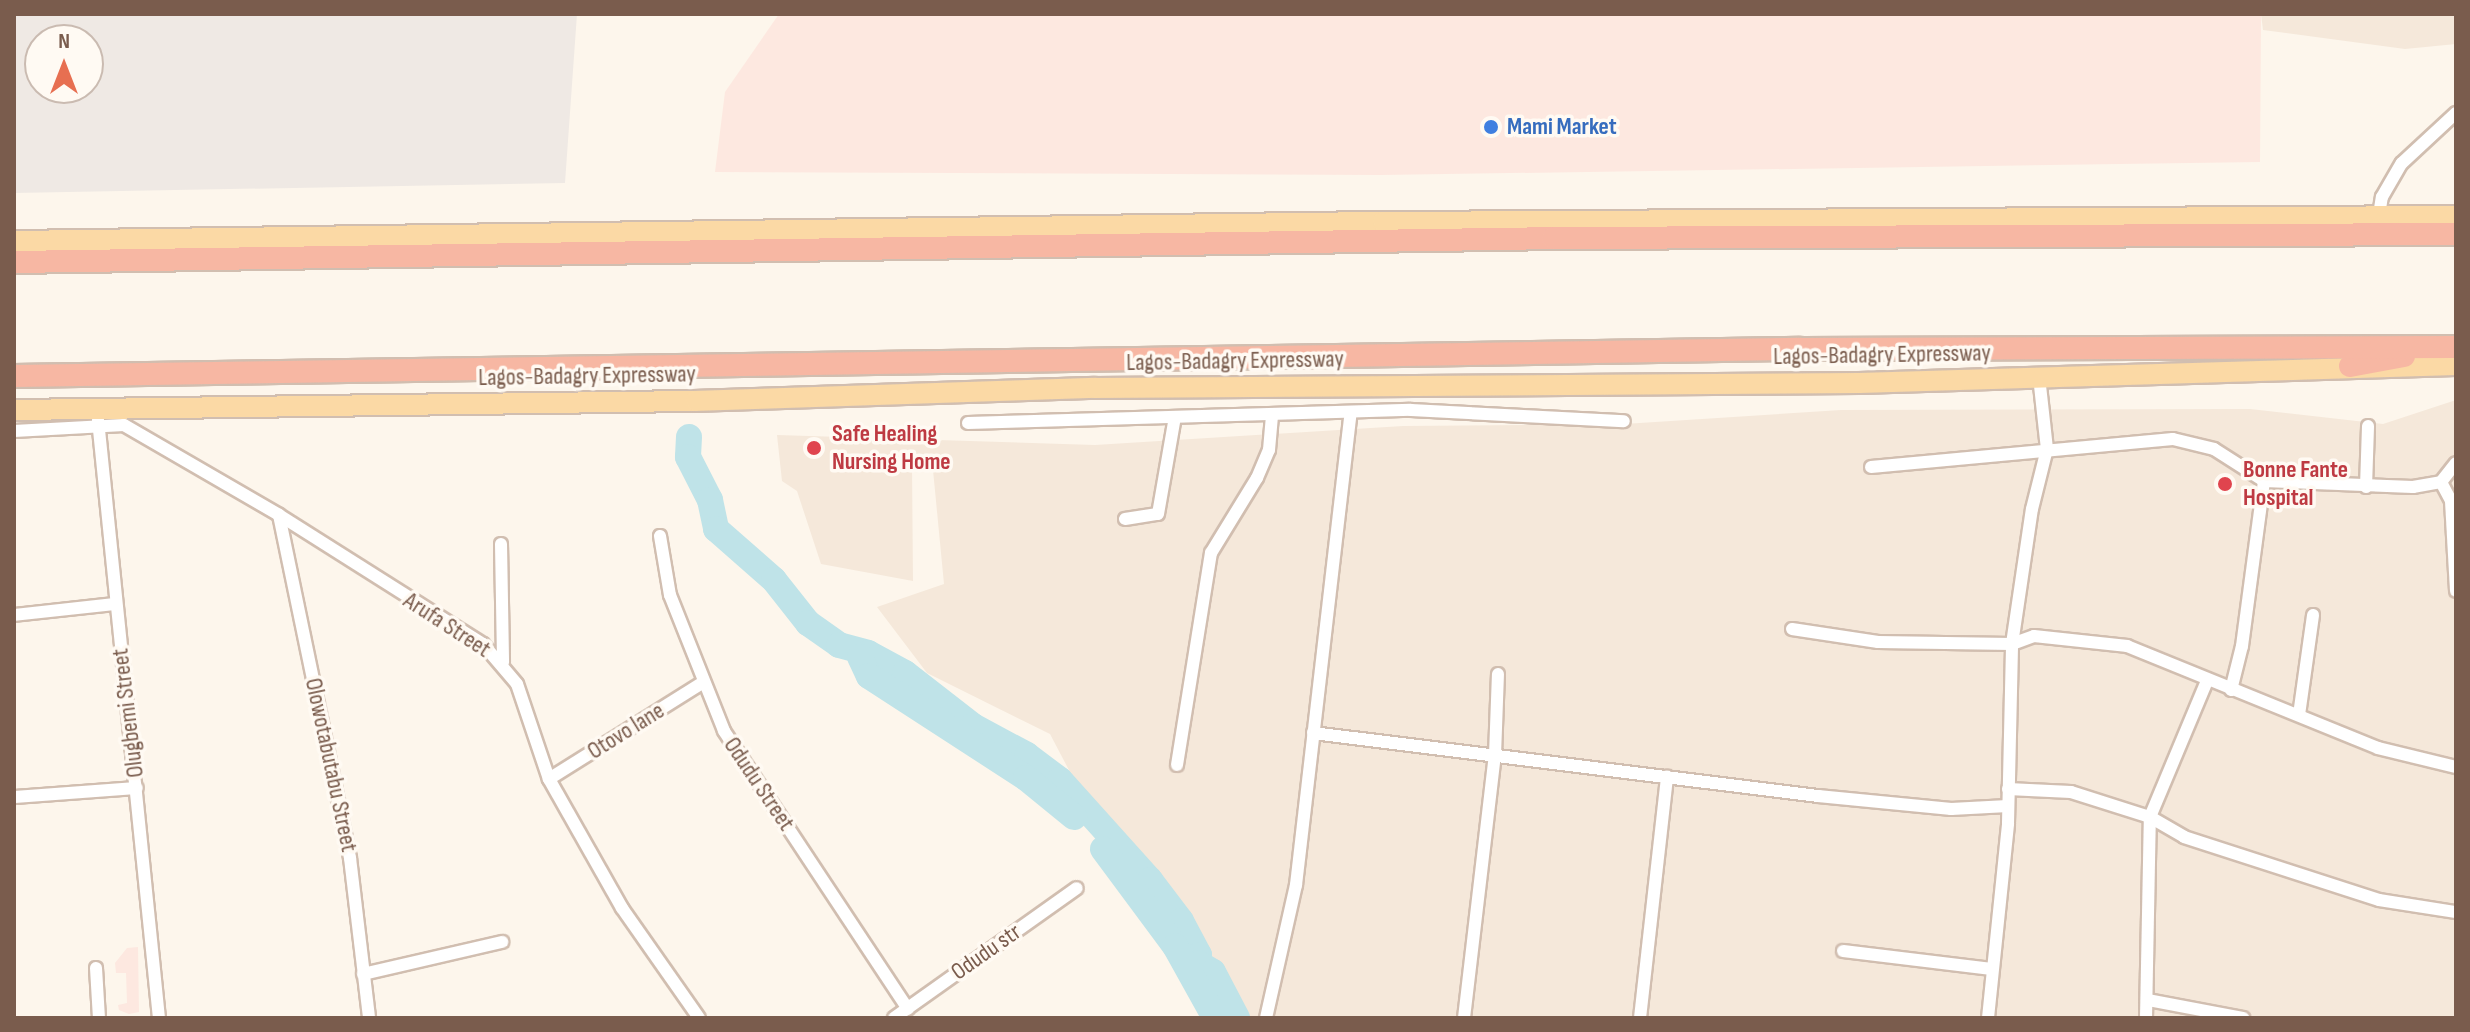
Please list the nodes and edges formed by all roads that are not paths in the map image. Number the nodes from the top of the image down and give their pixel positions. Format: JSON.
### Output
{"nodes":[{"id":1,"x":2456,"y":113,"type":"edge"},
{"id":2,"x":2456,"y":216,"type":"edge"},
{"id":3,"x":2373,"y":223,"type":"junction"},
{"id":4,"x":2456,"y":234,"type":"edge"},
{"id":5,"x":14,"y":241,"type":"edge"},
{"id":6,"x":14,"y":262,"type":"edge"},
{"id":7,"x":2456,"y":347,"type":"edge"},
{"id":8,"x":2456,"y":353,"type":"edge"},
{"id":9,"x":2456,"y":365,"type":"edge"},
{"id":10,"x":2350,"y":366,"type":"junction"},
{"id":11,"x":14,"y":376,"type":"edge"},
{"id":12,"x":2039,"y":377,"type":"junction"},
{"id":13,"x":14,"y":410,"type":"edge"},
{"id":14,"x":1351,"y":413,"type":"junction"},
{"id":15,"x":1272,"y":415,"type":"junction"},
{"id":16,"x":98,"y":417,"type":"junction"},
{"id":17,"x":1175,"y":417,"type":"junction"},
{"id":18,"x":1624,"y":421,"type":"dead end"},
{"id":19,"x":968,"y":423,"type":"dead end"},
{"id":20,"x":2368,"y":426,"type":"dead end"},
{"id":21,"x":14,"y":431,"type":"edge"},
{"id":22,"x":2047,"y":449,"type":"junction"},
{"id":23,"x":2456,"y":463,"type":"edge"},
{"id":24,"x":1871,"y":467,"type":"dead end"},
{"id":25,"x":2264,"y":481,"type":"junction"},
{"id":26,"x":2441,"y":482,"type":"junction"},
{"id":27,"x":2366,"y":487,"type":"junction"},
{"id":28,"x":279,"y":515,"type":"junction"},
{"id":29,"x":1125,"y":519,"type":"dead end"},
{"id":30,"x":660,"y":536,"type":"dead end"},
{"id":31,"x":501,"y":544,"type":"dead end"},
{"id":32,"x":2456,"y":591,"type":"edge"},
{"id":33,"x":115,"y":604,"type":"junction"},
{"id":34,"x":14,"y":615,"type":"edge"},
{"id":35,"x":2313,"y":615,"type":"dead end"},
{"id":36,"x":1792,"y":629,"type":"dead end"},
{"id":37,"x":2012,"y":644,"type":"junction"},
{"id":38,"x":503,"y":662,"type":"junction"},
{"id":39,"x":1498,"y":674,"type":"dead end"},
{"id":40,"x":2207,"y":681,"type":"junction"},
{"id":41,"x":702,"y":683,"type":"junction"},
{"id":42,"x":2231,"y":690,"type":"junction"},
{"id":43,"x":2299,"y":715,"type":"junction"},
{"id":44,"x":1313,"y":733,"type":"junction"},
{"id":45,"x":1495,"y":755,"type":"junction"},
{"id":46,"x":1177,"y":765,"type":"dead end"},
{"id":47,"x":2456,"y":767,"type":"edge"},
{"id":48,"x":1667,"y":777,"type":"junction"},
{"id":49,"x":549,"y":779,"type":"junction"},
{"id":50,"x":137,"y":788,"type":"junction"},
{"id":51,"x":2008,"y":789,"type":"junction"},
{"id":52,"x":14,"y":797,"type":"edge"},
{"id":53,"x":2008,"y":806,"type":"junction"},
{"id":54,"x":2150,"y":817,"type":"junction"},
{"id":55,"x":1077,"y":888,"type":"dead end"},
{"id":56,"x":2456,"y":912,"type":"edge"},
{"id":57,"x":502,"y":942,"type":"dead end"},
{"id":58,"x":1843,"y":951,"type":"dead end"},
{"id":59,"x":96,"y":968,"type":"dead end"},
{"id":60,"x":1992,"y":969,"type":"junction"},
{"id":61,"x":363,"y":974,"type":"junction"},
{"id":62,"x":2148,"y":1000,"type":"junction"},
{"id":63,"x":908,"y":1009,"type":"junction"},
{"id":64,"x":99,"y":1018,"type":"edge"},
{"id":65,"x":159,"y":1018,"type":"edge"},
{"id":66,"x":369,"y":1018,"type":"edge"},
{"id":67,"x":699,"y":1018,"type":"edge"},
{"id":68,"x":894,"y":1018,"type":"edge"},
{"id":69,"x":1266,"y":1018,"type":"edge"},
{"id":70,"x":1464,"y":1018,"type":"edge"},
{"id":71,"x":1640,"y":1018,"type":"edge"},
{"id":72,"x":1988,"y":1018,"type":"edge"},
{"id":73,"x":2146,"y":1018,"type":"edge"},
{"id":74,"x":2243,"y":1018,"type":"edge"}],
"edges":[{"from":1,"to":3,"type":"street"},
{"from":2,"to":3,"type":"main road"},
{"from":3,"to":4,"type":"highway"},
{"from":3,"to":5,"type":"main road"},
{"from":3,"to":6,"type":"highway"},
{"from":7,"to":11,"type":"highway","name":"Lagos-Badagry Expressway"},
{"from":8,"to":10,"type":"highway"},
{"from":9,"to":10,"type":"main road","name":"Lagos-Badagry Expressway"},
{"from":10,"to":12,"type":"main road","name":"Lagos-Badagry Expressway"},
{"from":12,"to":16,"type":"main road","name":"Lagos-Badagry Expressway"},
{"from":12,"to":22,"type":"street"},
{"from":13,"to":16,"type":"main road","name":"Lagos-Badagry Expressway"},
{"from":14,"to":15,"type":"street"},
{"from":14,"to":18,"type":"street"},
{"from":14,"to":44,"type":"street"},
{"from":15,"to":17,"type":"street"},
{"from":15,"to":46,"type":"street"},
{"from":16,"to":21,"type":"street"},
{"from":16,"to":28,"type":"street","name":"Arufa Street"},
{"from":16,"to":33,"type":"street","name":"Olugbemi Street"},
{"from":17,"to":19,"type":"street"},
{"from":17,"to":29,"type":"street"},
{"from":20,"to":27,"type":"street"},
{"from":22,"to":24,"type":"street"},
{"from":22,"to":25,"type":"street"},
{"from":22,"to":37,"type":"street"},
{"from":23,"to":26,"type":"street"},
{"from":25,"to":27,"type":"street"},
{"from":25,"to":42,"type":"street"},
{"from":26,"to":27,"type":"street"},
{"from":26,"to":32,"type":"street"},
{"from":28,"to":38,"type":"street","name":"Arufa Street"},
{"from":28,"to":61,"type":"street","name":"Olowotabutabu Street"},
{"from":30,"to":41,"type":"street","name":"Odudu Street"},
{"from":31,"to":38,"type":"street"},
{"from":33,"to":34,"type":"street"},
{"from":33,"to":50,"type":"street","name":"Olugbemi Street"},
{"from":35,"to":43,"type":"street"},
{"from":36,"to":37,"type":"street"},
{"from":37,"to":40,"type":"street"},
{"from":37,"to":51,"type":"street"},
{"from":38,"to":49,"type":"street","name":"Arufa Street"},
{"from":39,"to":45,"type":"street"},
{"from":40,"to":42,"type":"street"},
{"from":40,"to":54,"type":"street"},
{"from":41,"to":49,"type":"street","name":"Otovo lane"},
{"from":41,"to":63,"type":"street","name":"Odudu Street"},
{"from":42,"to":43,"type":"street"},
{"from":43,"to":47,"type":"street"},
{"from":44,"to":45,"type":"street"},
{"from":44,"to":69,"type":"street"},
{"from":45,"to":48,"type":"street"},
{"from":45,"to":70,"type":"street"},
{"from":48,"to":53,"type":"street"},
{"from":48,"to":71,"type":"street"},
{"from":49,"to":67,"type":"street","name":"Arufa Street"},
{"from":50,"to":52,"type":"street"},
{"from":50,"to":65,"type":"street","name":"Olugbemi Street"},
{"from":51,"to":53,"type":"street"},
{"from":51,"to":54,"type":"street"},
{"from":53,"to":60,"type":"street"},
{"from":54,"to":56,"type":"street"},
{"from":54,"to":62,"type":"street"},
{"from":55,"to":63,"type":"street","name":"Odudu str"},
{"from":57,"to":61,"type":"street"},
{"from":58,"to":60,"type":"street"},
{"from":59,"to":64,"type":"street"},
{"from":60,"to":72,"type":"street"},
{"from":61,"to":66,"type":"street","name":"Olowotabutabu Street"},
{"from":62,"to":73,"type":"street"},
{"from":62,"to":74,"type":"street"},
{"from":63,"to":68,"type":"street","name":"Odudu str"}]}
